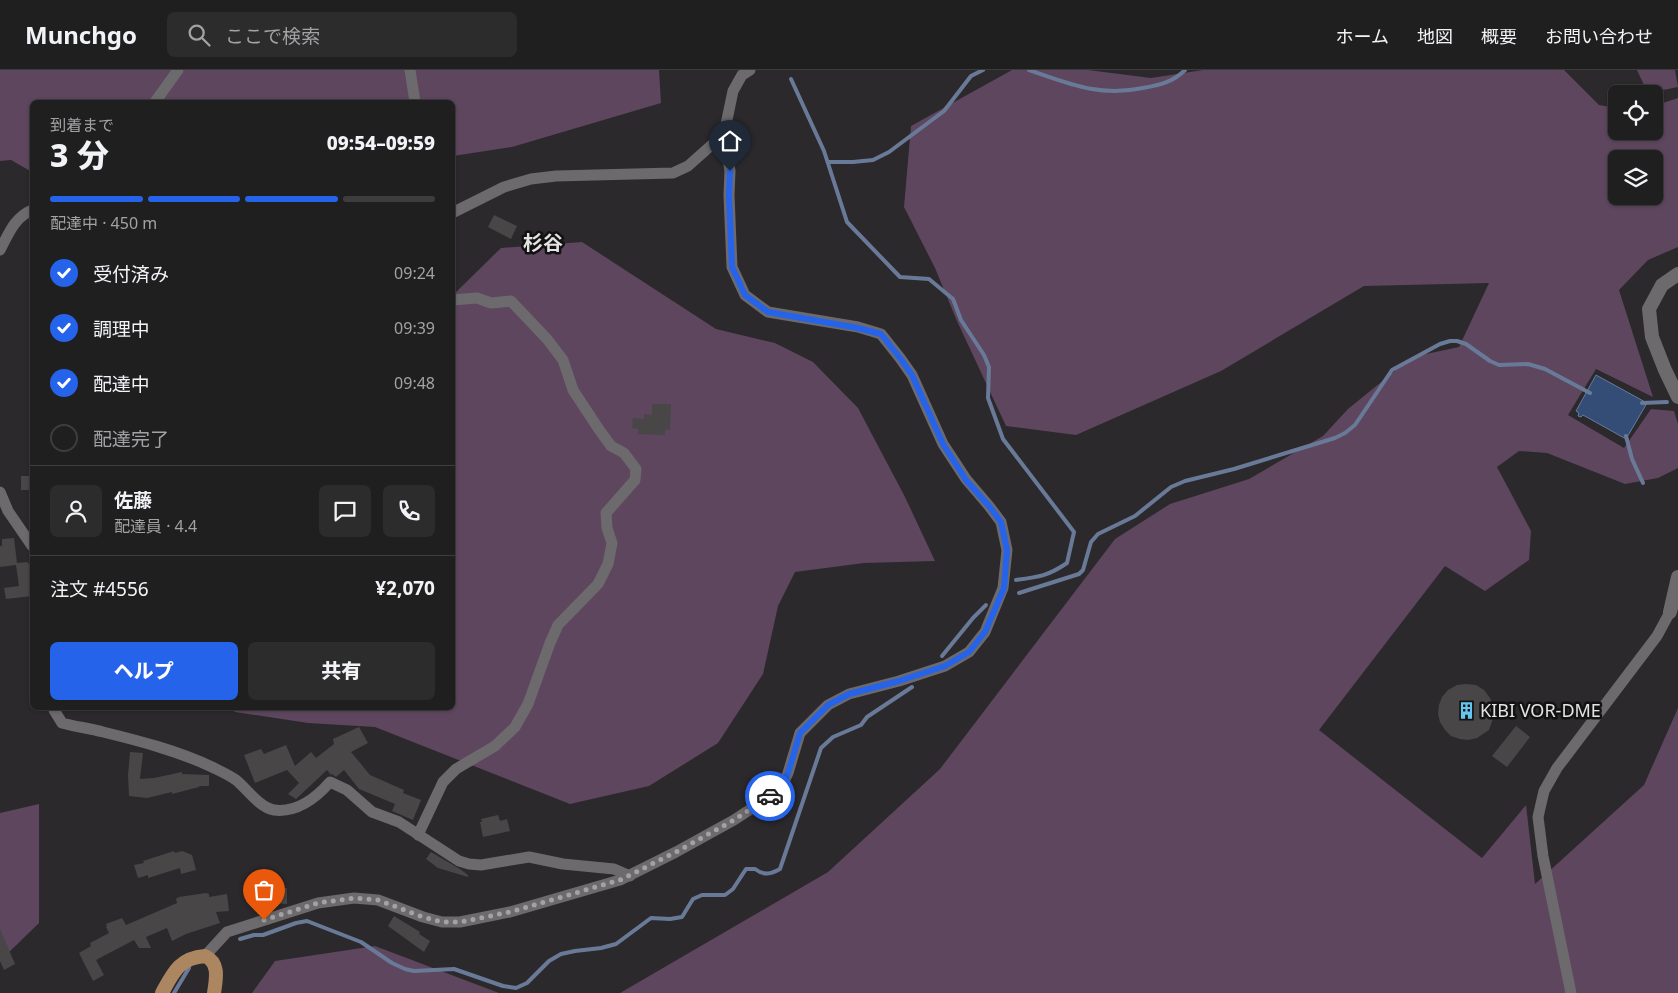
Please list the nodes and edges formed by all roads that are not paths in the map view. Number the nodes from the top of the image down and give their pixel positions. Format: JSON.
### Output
{"nodes":[{"id":1,"x":178,"y":70,"type":"edge"},
{"id":2,"x":410,"y":70,"type":"edge"},
{"id":3,"x":744,"y":72,"type":"edge"},
{"id":4,"x":156,"y":100,"type":"edge"},
{"id":5,"x":415,"y":100,"type":"edge"},
{"id":6,"x":724,"y":134,"type":"junction"},
{"id":7,"x":30,"y":211,"type":"edge"},
{"id":8,"x":455,"y":211,"type":"edge"},
{"id":9,"x":0,"y":250,"type":"edge"},
{"id":10,"x":1678,"y":274,"type":"edge"},
{"id":11,"x":455,"y":300,"type":"edge"},
{"id":12,"x":1678,"y":397,"type":"edge"},
{"id":13,"x":0,"y":492,"type":"edge"},
{"id":14,"x":30,"y":543,"type":"edge"},
{"id":15,"x":1678,"y":577,"type":"edge"},
{"id":16,"x":1670,"y":612,"type":"joint"},
{"id":17,"x":54,"y":710,"type":"edge"},
{"id":18,"x":418,"y":834,"type":"junction"},
{"id":19,"x":630,"y":876,"type":"junction"},
{"id":20,"x":204,"y":956,"type":"junction"},
{"id":21,"x":162,"y":993,"type":"edge"},
{"id":22,"x":214,"y":993,"type":"edge"},
{"id":23,"x":1570,"y":993,"type":"edge"}],
"edges":[{"from":1,"to":4,"type":"street"},
{"from":2,"to":5,"type":"street"},
{"from":3,"to":6,"type":"street"},
{"from":6,"to":8,"type":"street"},
{"from":6,"to":19,"type":"street"},
{"from":7,"to":9,"type":"street"},
{"from":10,"to":12,"type":"street"},
{"from":11,"to":18,"type":"street"},
{"from":13,"to":14,"type":"street"},
{"from":15,"to":16,"type":"street"},
{"from":16,"to":23,"type":"street"},
{"from":17,"to":18,"type":"street"},
{"from":18,"to":19,"type":"street"},
{"from":19,"to":20,"type":"street"},
{"from":20,"to":21,"type":"main road"},
{"from":20,"to":22,"type":"main road"}]}
